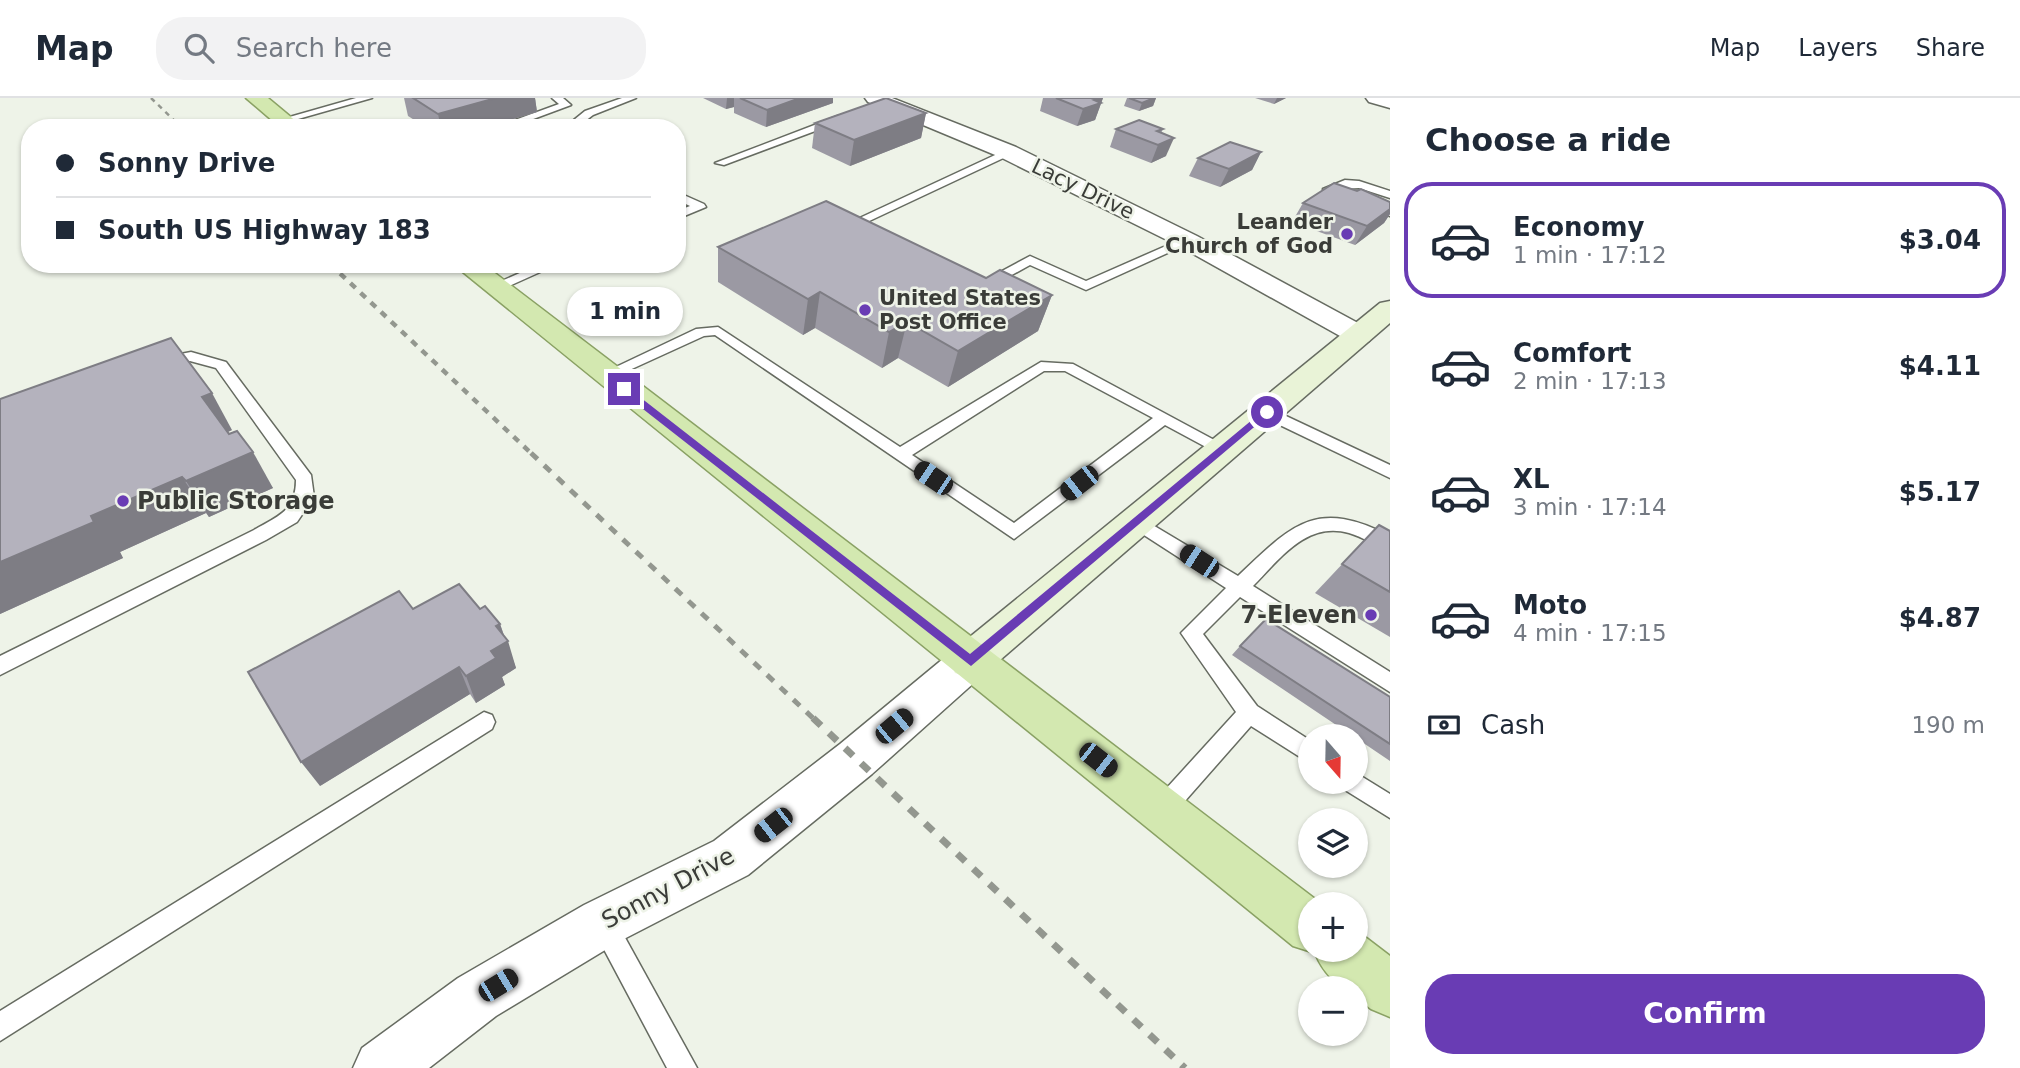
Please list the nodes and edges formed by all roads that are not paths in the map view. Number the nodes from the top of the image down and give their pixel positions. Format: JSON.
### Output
{"nodes":[{"id":1,"x":256,"y":98,"type":"edge"},
{"id":2,"x":368,"y":98,"type":"edge"},
{"id":3,"x":557,"y":98,"type":"edge"},
{"id":4,"x":631,"y":98,"type":"edge"},
{"id":5,"x":1376,"y":98,"type":"edge"},
{"id":6,"x":877,"y":102,"type":"edge"},
{"id":7,"x":1390,"y":102,"type":"edge"},
{"id":8,"x":847,"y":116,"type":"edge"},
{"id":9,"x":283,"y":119,"type":"edge"},
{"id":10,"x":302,"y":119,"type":"edge"},
{"id":11,"x":525,"y":119,"type":"edge"},
{"id":12,"x":581,"y":119,"type":"edge"},
{"id":13,"x":1008,"y":152,"type":"junction"},
{"id":14,"x":720,"y":163,"type":"dead end"},
{"id":15,"x":1390,"y":195,"type":"edge"},
{"id":16,"x":686,"y":200,"type":"edge"},
{"id":17,"x":686,"y":212,"type":"edge"},
{"id":18,"x":1390,"y":212,"type":"edge"},
{"id":19,"x":1188,"y":241,"type":"junction"},
{"id":20,"x":887,"y":243,"type":"edge"},
{"id":21,"x":477,"y":273,"type":"edge"},
{"id":22,"x":530,"y":273,"type":"edge"},
{"id":23,"x":968,"y":281,"type":"edge"},
{"id":24,"x":495,"y":287,"type":"junction"},
{"id":25,"x":1390,"y":309,"type":"edge"},
{"id":26,"x":1359,"y":335,"type":"junction"},
{"id":27,"x":139,"y":369,"type":"edge"},
{"id":28,"x":607,"y":376,"type":"junction"},
{"id":29,"x":1267,"y":412,"type":"junction"},
{"id":30,"x":1164,"y":418,"type":"junction"},
{"id":31,"x":1223,"y":449,"type":"junction"},
{"id":32,"x":899,"y":455,"type":"junction"},
{"id":33,"x":1390,"y":472,"type":"edge"},
{"id":34,"x":1136,"y":521,"type":"junction"},
{"id":35,"x":1390,"y":544,"type":"edge"},
{"id":36,"x":1240,"y":587,"type":"junction"},
{"id":37,"x":971,"y":661,"type":"junction"},
{"id":38,"x":0,"y":666,"type":"edge"},
{"id":39,"x":1390,"y":683,"type":"edge"},
{"id":40,"x":1249,"y":713,"type":"junction"},
{"id":41,"x":484,"y":722,"type":"dead end"},
{"id":42,"x":1298,"y":745,"type":"edge"},
{"id":43,"x":1368,"y":792,"type":"edge"},
{"id":44,"x":1390,"y":807,"type":"edge"},
{"id":45,"x":1161,"y":810,"type":"junction"},
{"id":46,"x":1298,"y":918,"type":"edge"},
{"id":47,"x":602,"y":923,"type":"junction"},
{"id":48,"x":1355,"y":962,"type":"edge"},
{"id":49,"x":1390,"y":990,"type":"edge"},
{"id":50,"x":0,"y":1027,"type":"edge"},
{"id":51,"x":382,"y":1068,"type":"edge"},
{"id":52,"x":683,"y":1068,"type":"edge"}],
"edges":[{"from":1,"to":9,"type":"main road"},
{"from":2,"to":10,"type":"lane"},
{"from":3,"to":11,"type":"lane"},
{"from":4,"to":12,"type":"lane"},
{"from":5,"to":7,"type":"street"},
{"from":6,"to":13,"type":"street","name":"Lacy Drive"},
{"from":8,"to":14,"type":"lane"},
{"from":13,"to":19,"type":"street","name":"Lacy Drive"},
{"from":13,"to":20,"type":"lane"},
{"from":15,"to":18,"type":"lane"},
{"from":16,"to":17,"type":"lane"},
{"from":19,"to":23,"type":"lane"},
{"from":19,"to":26,"type":"street","name":"Lacy Drive"},
{"from":21,"to":24,"type":"main road"},
{"from":22,"to":24,"type":"lane"},
{"from":24,"to":28,"type":"main road"},
{"from":25,"to":26,"type":"street","name":"Sonny Drive"},
{"from":26,"to":29,"type":"street","name":"Sonny Drive"},
{"from":27,"to":38,"type":"lane"},
{"from":28,"to":32,"type":"lane"},
{"from":28,"to":37,"type":"main road"},
{"from":29,"to":31,"type":"street","name":"Sonny Drive"},
{"from":29,"to":33,"type":"lane"},
{"from":30,"to":31,"type":"lane"},
{"from":30,"to":32,"type":"lane"},
{"from":30,"to":32,"type":"lane"},
{"from":31,"to":34,"type":"street","name":"Sonny Drive"},
{"from":34,"to":36,"type":"lane"},
{"from":34,"to":37,"type":"street","name":"Sonny Drive"},
{"from":35,"to":36,"type":"lane"},
{"from":36,"to":39,"type":"lane"},
{"from":36,"to":40,"type":"lane"},
{"from":37,"to":45,"type":"main road"},
{"from":37,"to":47,"type":"street","name":"Sonny Drive"},
{"from":40,"to":42,"type":"lane"},
{"from":40,"to":45,"type":"lane"},
{"from":41,"to":50,"type":"lane"},
{"from":43,"to":44,"type":"lane"},
{"from":45,"to":46,"type":"main road"},
{"from":47,"to":51,"type":"street","name":"Sonny Drive"},
{"from":47,"to":52,"type":"lane"},
{"from":48,"to":49,"type":"main road"}]}
